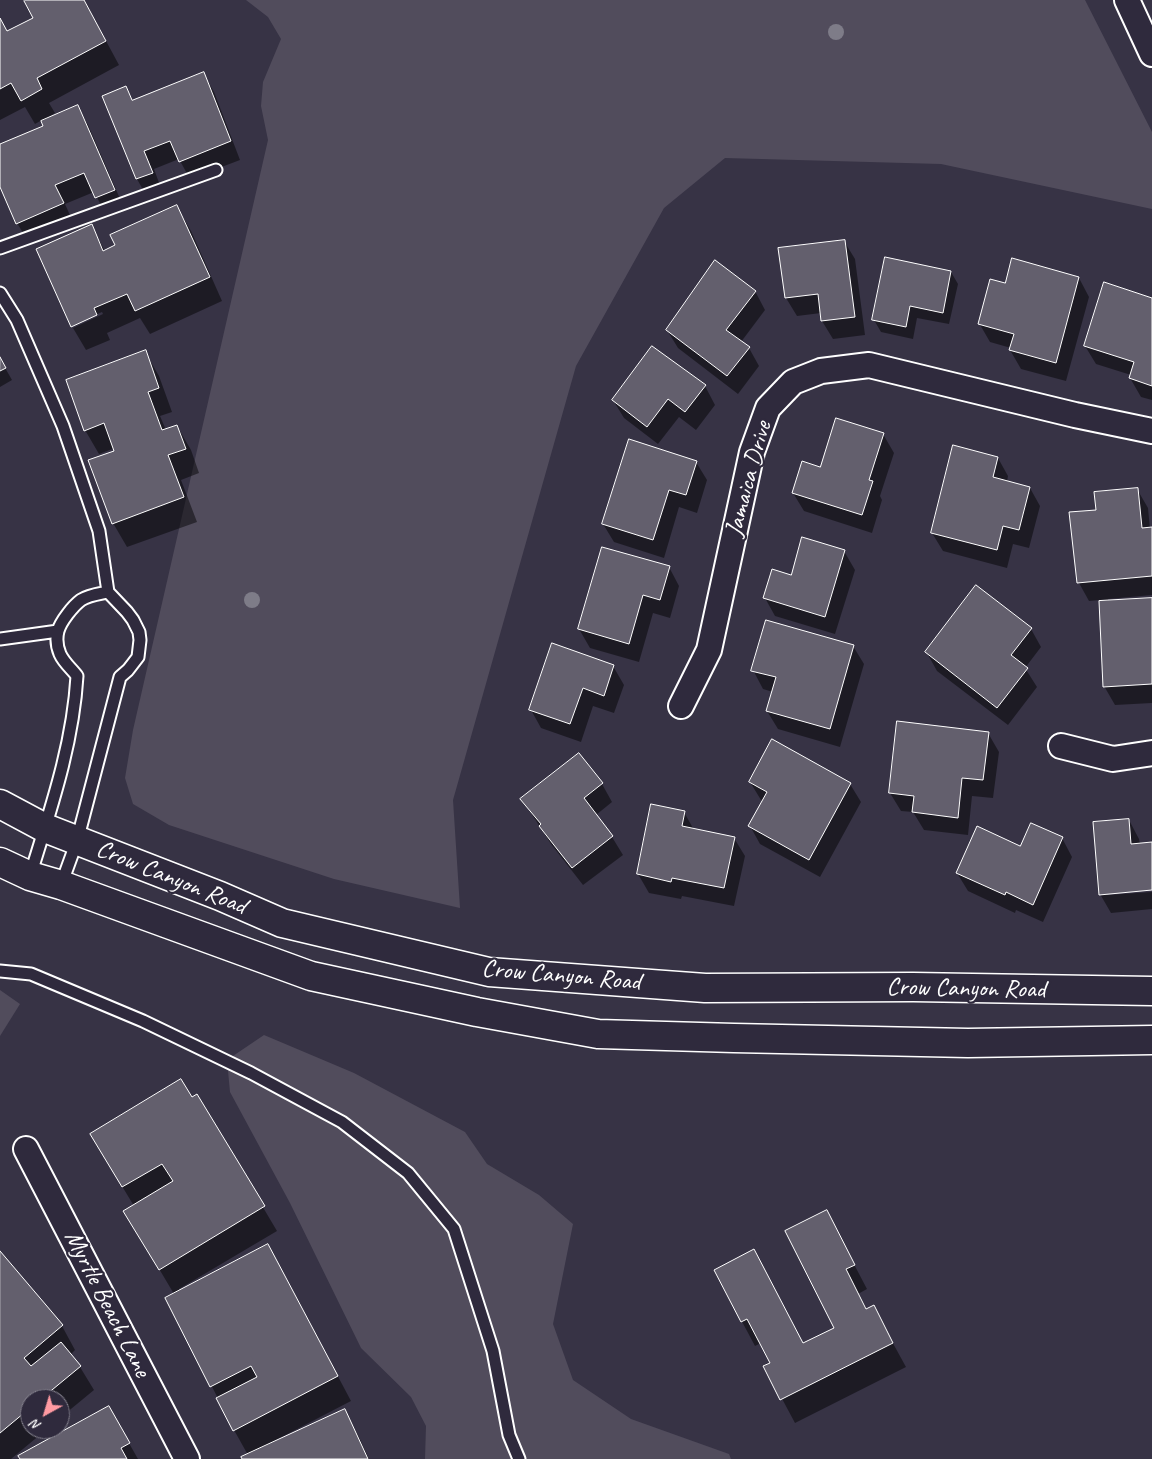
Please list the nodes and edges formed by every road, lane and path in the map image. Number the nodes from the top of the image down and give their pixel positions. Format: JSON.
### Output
{"nodes":[{"id":1,"x":1127,"y":0,"type":"edge"},
{"id":2,"x":1147,"y":29,"type":"edge"},
{"id":3,"x":1152,"y":54,"type":"edge"},
{"id":4,"x":216,"y":170,"type":"dead end"},
{"id":5,"x":0,"y":248,"type":"edge"},
{"id":6,"x":0,"y":294,"type":"edge"},
{"id":7,"x":1152,"y":431,"type":"edge"},
{"id":8,"x":108,"y":592,"type":"junction"},
{"id":9,"x":58,"y":631,"type":"junction"},
{"id":10,"x":0,"y":640,"type":"edge"},
{"id":11,"x":680,"y":706,"type":"dead end"},
{"id":12,"x":1061,"y":746,"type":"dead end"},
{"id":13,"x":1152,"y":753,"type":"edge"},
{"id":14,"x":0,"y":804,"type":"edge"},
{"id":15,"x":45,"y":828,"type":"junction"},
{"id":16,"x":77,"y":841,"type":"junction"},
{"id":17,"x":0,"y":862,"type":"edge"},
{"id":18,"x":30,"y":876,"type":"junction"},
{"id":19,"x":61,"y":885,"type":"junction"},
{"id":20,"x":0,"y":971,"type":"edge"},
{"id":21,"x":1152,"y":991,"type":"edge"},
{"id":22,"x":1152,"y":1040,"type":"edge"},
{"id":23,"x":26,"y":1149,"type":"dead end"},
{"id":24,"x":187,"y":1459,"type":"edge"},
{"id":25,"x":519,"y":1459,"type":"edge"}],
"edges":[{"from":1,"to":2,"type":"street"},
{"from":2,"to":3,"type":"street"},
{"from":4,"to":5,"type":"lane"},
{"from":6,"to":8,"type":"lane"},
{"from":7,"to":11,"type":"street","name":"Jamaica Drive"},
{"from":8,"to":9,"type":"lane"},
{"from":8,"to":16,"type":"lane"},
{"from":9,"to":10,"type":"lane"},
{"from":9,"to":15,"type":"lane"},
{"from":12,"to":13,"type":"street"},
{"from":14,"to":15,"type":"main road","name":"Crow Canyon Road"},
{"from":15,"to":16,"type":"main road","name":"Crow Canyon Road"},
{"from":15,"to":18,"type":"lane"},
{"from":16,"to":19,"type":"lane"},
{"from":16,"to":21,"type":"main road","name":"Crow Canyon Road"},
{"from":17,"to":18,"type":"main road","name":"Crow Canyon Road"},
{"from":18,"to":19,"type":"main road","name":"Crow Canyon Road"},
{"from":19,"to":22,"type":"main road","name":"Crow Canyon Road"},
{"from":20,"to":25,"type":"lane"},
{"from":23,"to":24,"type":"street","name":"Myrtle Beach Lane"}]}
